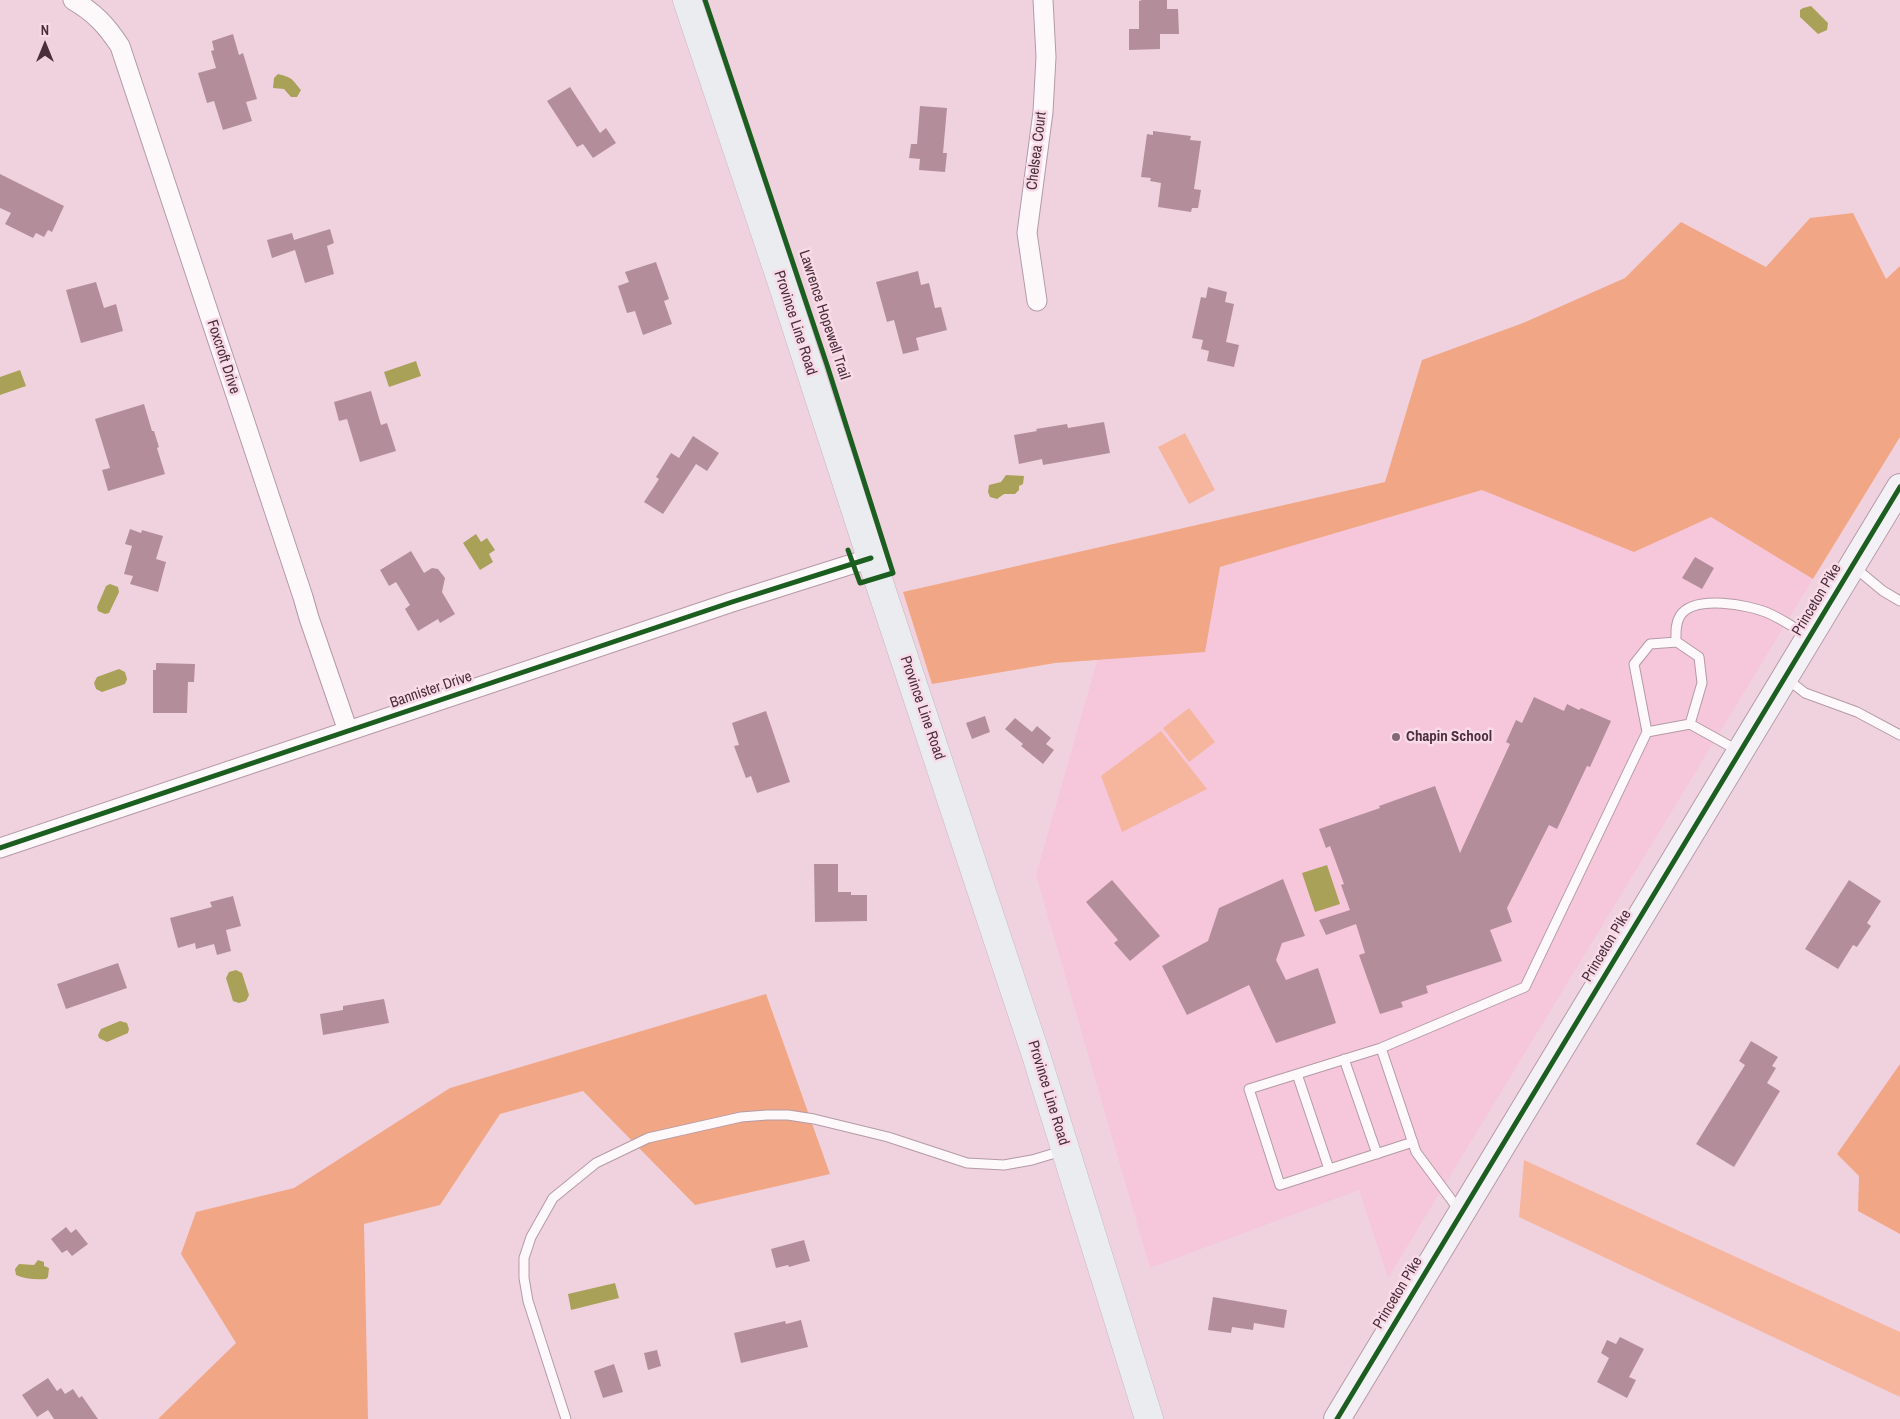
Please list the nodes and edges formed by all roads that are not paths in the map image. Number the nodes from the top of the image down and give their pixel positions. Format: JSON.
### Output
{"nodes":[{"id":1,"x":73,"y":0,"type":"edge"},
{"id":2,"x":686,"y":0,"type":"edge"},
{"id":3,"x":1043,"y":0,"type":"edge"},
{"id":4,"x":1037,"y":301,"type":"dead end"},
{"id":5,"x":1900,"y":487,"type":"edge"},
{"id":6,"x":871,"y":558,"type":"junction"},
{"id":7,"x":1852,"y":566,"type":"junction"},
{"id":8,"x":1900,"y":601,"type":"edge"},
{"id":9,"x":1810,"y":636,"type":"junction"},
{"id":10,"x":1676,"y":642,"type":"junction"},
{"id":11,"x":1784,"y":678,"type":"junction"},
{"id":12,"x":1690,"y":724,"type":"junction"},
{"id":13,"x":348,"y":731,"type":"junction"},
{"id":14,"x":1647,"y":732,"type":"junction"},
{"id":15,"x":1900,"y":735,"type":"edge"},
{"id":16,"x":1740,"y":752,"type":"junction"},
{"id":17,"x":0,"y":848,"type":"edge"},
{"id":18,"x":1381,"y":1048,"type":"junction"},
{"id":19,"x":1344,"y":1059,"type":"junction"},
{"id":20,"x":1297,"y":1074,"type":"junction"},
{"id":21,"x":1413,"y":1142,"type":"junction"},
{"id":22,"x":1066,"y":1149,"type":"junction"},
{"id":23,"x":1377,"y":1154,"type":"junction"},
{"id":24,"x":1328,"y":1169,"type":"junction"},
{"id":25,"x":1461,"y":1213,"type":"junction"},
{"id":26,"x":566,"y":1419,"type":"edge"},
{"id":27,"x":1149,"y":1419,"type":"edge"},
{"id":28,"x":1336,"y":1419,"type":"edge"}],
"edges":[{"from":1,"to":13,"type":"street","name":"Foxcroft Drive"},
{"from":2,"to":6,"type":"main road","name":"Province Line Road"},
{"from":3,"to":4,"type":"street","name":"Chelsea Court"},
{"from":5,"to":7,"type":"main road","name":"Princeton Pike"},
{"from":6,"to":13,"type":"street","name":"Bannister Drive"},
{"from":6,"to":22,"type":"main road","name":"Province Line Road"},
{"from":7,"to":8,"type":"lane"},
{"from":7,"to":9,"type":"main road","name":"Princeton Pike"},
{"from":9,"to":10,"type":"lane"},
{"from":9,"to":11,"type":"main road","name":"Princeton Pike"},
{"from":10,"to":12,"type":"lane"},
{"from":10,"to":14,"type":"lane"},
{"from":11,"to":15,"type":"lane"},
{"from":11,"to":16,"type":"main road","name":"Princeton Pike"},
{"from":12,"to":14,"type":"lane"},
{"from":12,"to":16,"type":"lane"},
{"from":13,"to":17,"type":"street","name":"Bannister Drive"},
{"from":14,"to":18,"type":"lane"},
{"from":16,"to":25,"type":"main road","name":"Princeton Pike"},
{"from":18,"to":19,"type":"lane"},
{"from":18,"to":21,"type":"lane"},
{"from":19,"to":20,"type":"lane"},
{"from":19,"to":23,"type":"lane"},
{"from":20,"to":24,"type":"lane"},
{"from":20,"to":24,"type":"lane"},
{"from":21,"to":23,"type":"lane"},
{"from":21,"to":25,"type":"lane"},
{"from":22,"to":26,"type":"lane"},
{"from":22,"to":27,"type":"main road","name":"Province Line Road"},
{"from":23,"to":24,"type":"lane"},
{"from":25,"to":28,"type":"main road","name":"Princeton Pike"}]}
